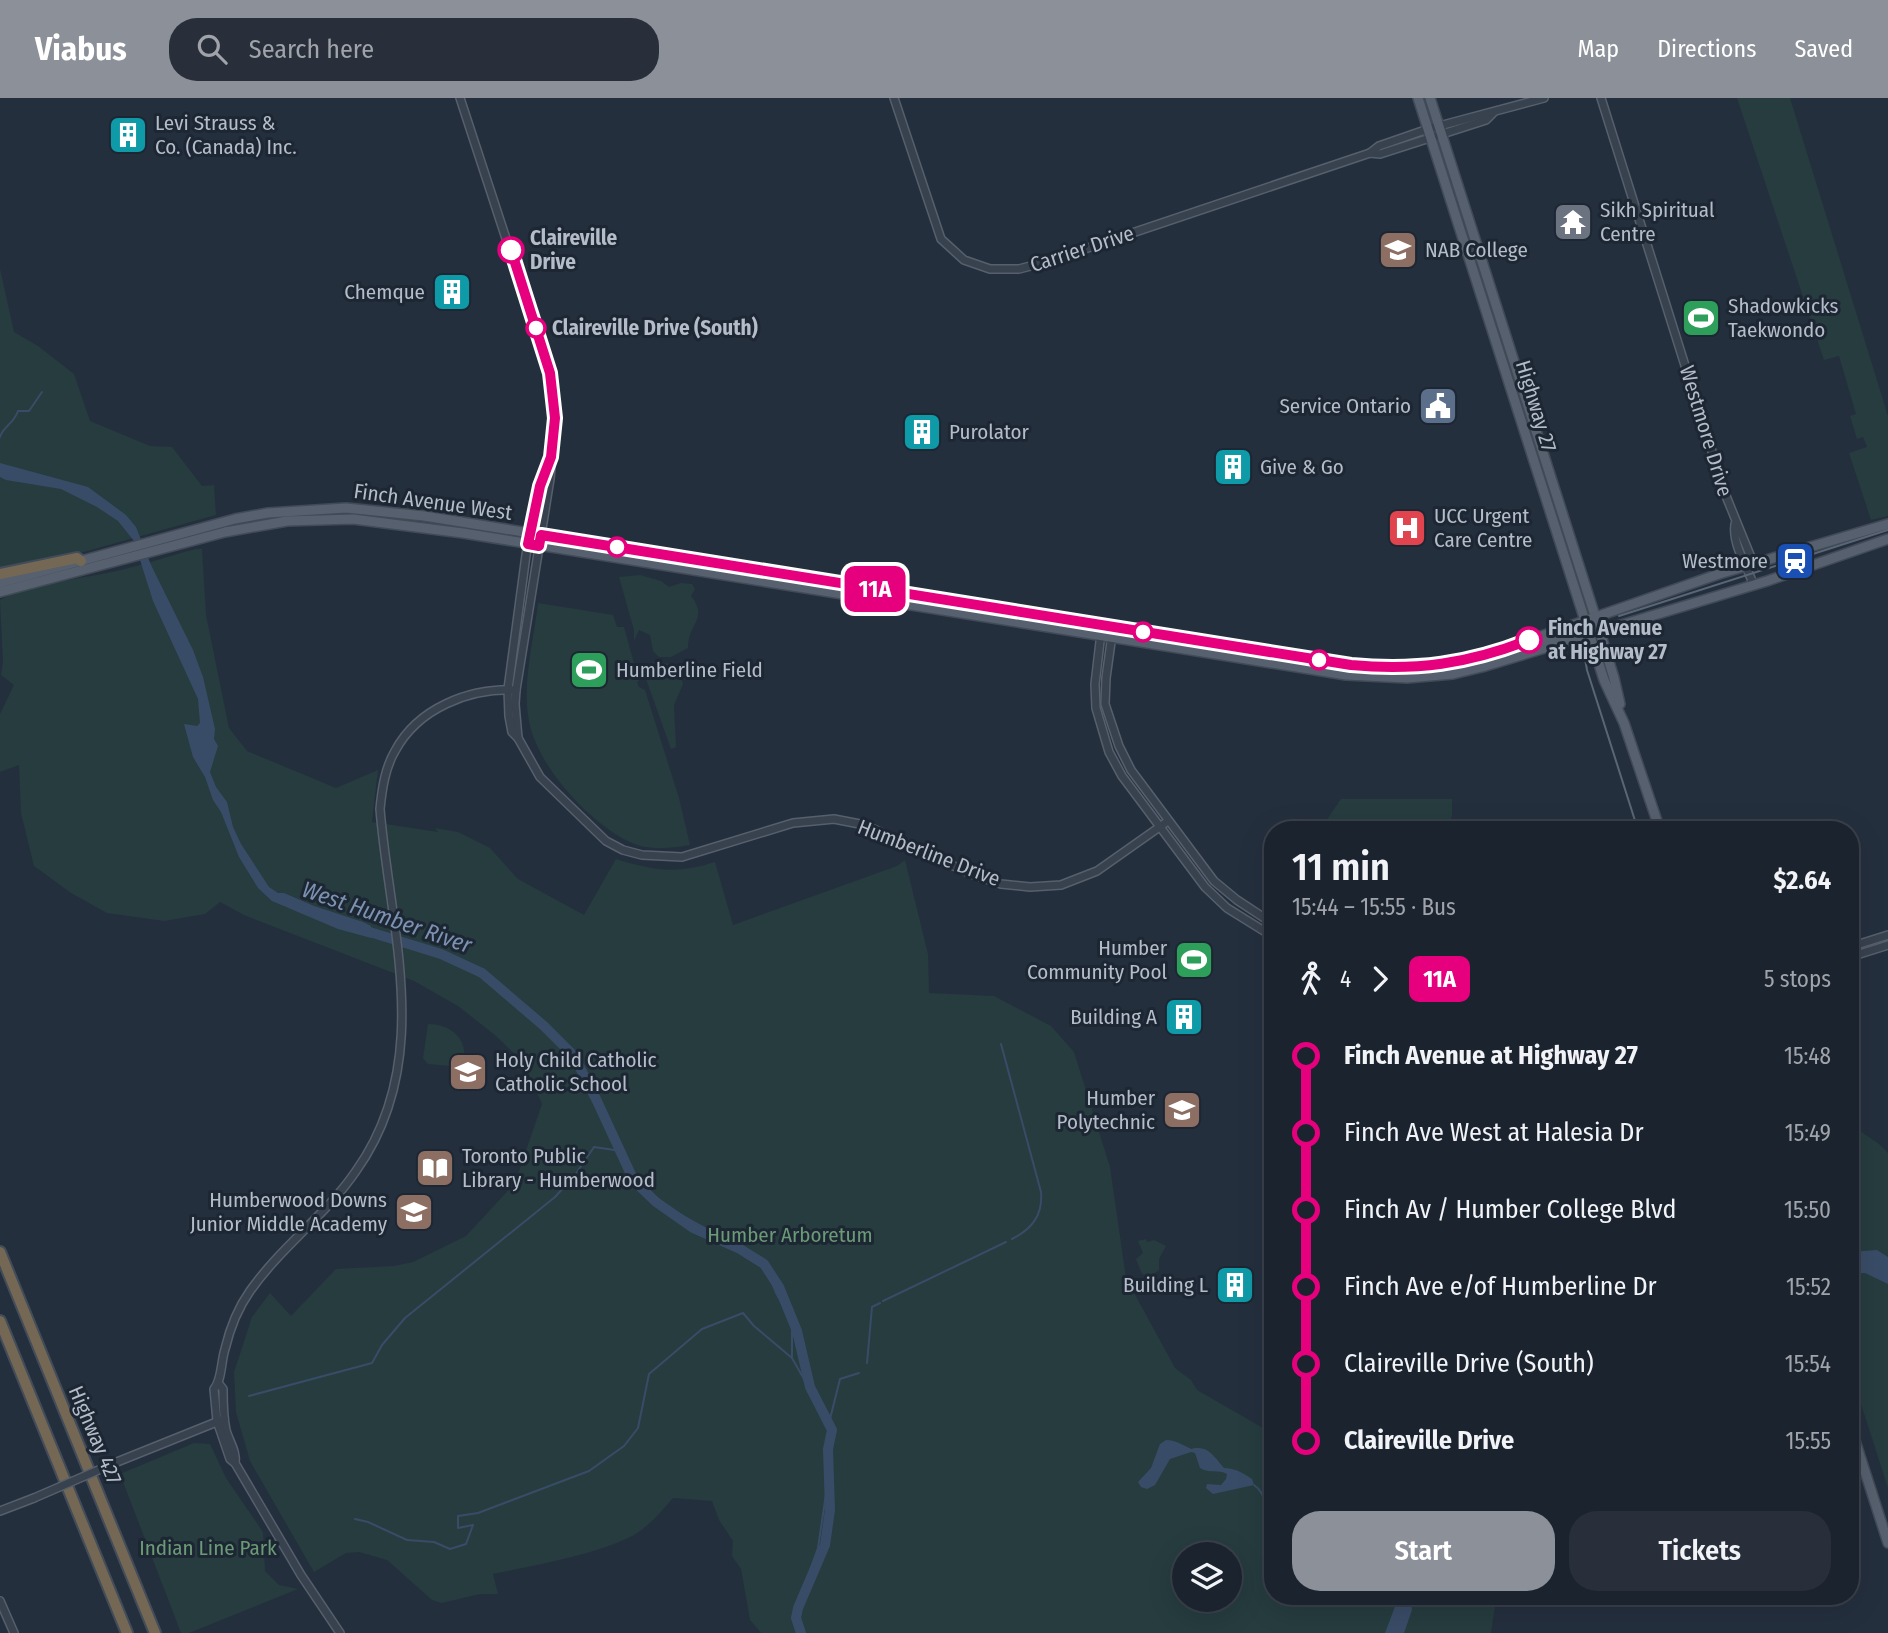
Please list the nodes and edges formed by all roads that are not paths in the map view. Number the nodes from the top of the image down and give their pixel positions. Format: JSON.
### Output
{"nodes":[{"id":1,"x":460,"y":98,"type":"edge"},
{"id":2,"x":894,"y":98,"type":"edge"},
{"id":3,"x":1418,"y":98,"type":"edge"},
{"id":4,"x":1430,"y":98,"type":"edge"},
{"id":5,"x":1544,"y":98,"type":"edge"},
{"id":6,"x":1601,"y":98,"type":"edge"},
{"id":7,"x":1441,"y":130,"type":"junction"},
{"id":8,"x":1429,"y":133,"type":"junction"},
{"id":9,"x":551,"y":457,"type":"junction"},
{"id":10,"x":1888,"y":524,"type":"edge"},
{"id":11,"x":530,"y":533,"type":"junction"},
{"id":12,"x":1888,"y":539,"type":"edge"},
{"id":13,"x":540,"y":540,"type":"junction"},
{"id":14,"x":166,"y":543,"type":"junction"},
{"id":15,"x":528,"y":544,"type":"junction"},
{"id":16,"x":115,"y":557,"type":"junction"},
{"id":17,"x":81,"y":561,"type":"junction"},
{"id":18,"x":1747,"y":565,"type":"junction"},
{"id":19,"x":0,"y":574,"type":"edge"},
{"id":20,"x":0,"y":583,"type":"edge"},
{"id":21,"x":1753,"y":584,"type":"junction"},
{"id":22,"x":0,"y":592,"type":"edge"},
{"id":23,"x":929,"y":597,"type":"junction"},
{"id":24,"x":928,"y":608,"type":"junction"},
{"id":25,"x":1596,"y":617,"type":"junction"},
{"id":26,"x":1586,"y":621,"type":"junction"},
{"id":27,"x":1103,"y":625,"type":"junction"},
{"id":28,"x":1114,"y":627,"type":"junction"},
{"id":29,"x":1600,"y":632,"type":"junction"},
{"id":30,"x":1101,"y":636,"type":"junction"},
{"id":31,"x":1590,"y":636,"type":"junction"},
{"id":32,"x":1112,"y":638,"type":"junction"},
{"id":33,"x":1453,"y":663,"type":"junction"},
{"id":34,"x":1493,"y":664,"type":"junction"},
{"id":35,"x":1453,"y":674,"type":"junction"},
{"id":36,"x":512,"y":690,"type":"junction"},
{"id":37,"x":1624,"y":723,"type":"junction"},
{"id":38,"x":1168,"y":821,"type":"junction"},
{"id":39,"x":1657,"y":821,"type":"edge"},
{"id":40,"x":1160,"y":827,"type":"junction"},
{"id":41,"x":1264,"y":918,"type":"edge"},
{"id":42,"x":1264,"y":931,"type":"edge"},
{"id":43,"x":1888,"y":935,"type":"edge"},
{"id":44,"x":1859,"y":944,"type":"edge"},
{"id":45,"x":1888,"y":945,"type":"edge"},
{"id":46,"x":1859,"y":954,"type":"edge"},
{"id":47,"x":0,"y":1252,"type":"edge"},
{"id":48,"x":0,"y":1321,"type":"edge"},
{"id":49,"x":220,"y":1420,"type":"junction"},
{"id":50,"x":1859,"y":1453,"type":"edge"},
{"id":51,"x":0,"y":1511,"type":"edge"},
{"id":52,"x":1888,"y":1543,"type":"edge"},
{"id":53,"x":0,"y":1601,"type":"edge"},
{"id":54,"x":14,"y":1633,"type":"edge"},
{"id":55,"x":127,"y":1633,"type":"edge"},
{"id":56,"x":155,"y":1633,"type":"edge"},
{"id":57,"x":340,"y":1633,"type":"edge"}],
"edges":[{"from":1,"to":9,"type":"street","name":"Humberline Drive"},
{"from":2,"to":8,"type":"street","name":"Carrier Drive"},
{"from":3,"to":8,"type":"main road","name":"Highway 27"},
{"from":4,"to":7,"type":"main road","name":"Highway 27"},
{"from":5,"to":7,"type":"street","name":"Carrier Drive"},
{"from":6,"to":18,"type":"street","name":"Westmore Drive"},
{"from":7,"to":8,"type":"street","name":"Carrier Drive"},
{"from":7,"to":25,"type":"main road","name":"Highway 27"},
{"from":8,"to":26,"type":"main road","name":"Highway 27"},
{"from":9,"to":11,"type":"street","name":"Humberline Drive"},
{"from":9,"to":13,"type":"street","name":"Humberline Drive"},
{"from":10,"to":18,"type":"main road","name":"Finch Avenue West"},
{"from":11,"to":13,"type":"main road","name":"Finch Avenue West"},
{"from":11,"to":14,"type":"main road","name":"Finch Avenue West"},
{"from":11,"to":15,"type":"street","name":"Humberline Drive"},
{"from":12,"to":21,"type":"main road","name":"Finch Avenue West"},
{"from":13,"to":15,"type":"main road","name":"Finch Avenue West"},
{"from":13,"to":23,"type":"main road","name":"Finch Avenue West"},
{"from":13,"to":24,"type":"main road","name":"Finch Avenue West"},
{"from":13,"to":36,"type":"street","name":"Humberline Drive"},
{"from":14,"to":15,"type":"main road","name":"Finch Avenue West"},
{"from":14,"to":16,"type":"main road","name":"Finch Avenue West"},
{"from":15,"to":36,"type":"street","name":"Humberline Drive"},
{"from":16,"to":17,"type":"main road","name":"Finch Avenue West"},
{"from":16,"to":22,"type":"main road","name":"Finch Avenue West"},
{"from":17,"to":19,"type":"highway"},
{"from":17,"to":20,"type":"main road","name":"Finch Avenue West"},
{"from":18,"to":21,"type":"street","name":"Westmore Drive"},
{"from":18,"to":25,"type":"main road","name":"Finch Avenue West"},
{"from":21,"to":29,"type":"main road","name":"Finch Avenue West"},
{"from":23,"to":24,"type":"main road"},
{"from":23,"to":27,"type":"main road","name":"Finch Avenue West"},
{"from":24,"to":30,"type":"main road","name":"Finch Avenue West"},
{"from":25,"to":26,"type":"main road","name":"Finch Avenue West"},
{"from":25,"to":29,"type":"main road","name":"Highway 27"},
{"from":26,"to":31,"type":"main road","name":"Highway 27"},
{"from":26,"to":33,"type":"main road","name":"Finch Avenue West"},
{"from":26,"to":34,"type":"main road","name":"Finch Avenue West"},
{"from":27,"to":28,"type":"main road","name":"Finch Avenue West"},
{"from":27,"to":30,"type":"street"},
{"from":28,"to":32,"type":"street"},
{"from":28,"to":33,"type":"main road","name":"Finch Avenue West"},
{"from":29,"to":31,"type":"main road","name":"Finch Avenue West"},
{"from":29,"to":37,"type":"main road","name":"Highway 27"},
{"from":30,"to":32,"type":"main road","name":"Finch Avenue West"},
{"from":30,"to":40,"type":"street"},
{"from":31,"to":34,"type":"main road","name":"Finch Avenue West"},
{"from":31,"to":37,"type":"main road","name":"Highway 27"},
{"from":32,"to":35,"type":"main road","name":"Finch Avenue West"},
{"from":32,"to":38,"type":"street"},
{"from":33,"to":35,"type":"main road"},
{"from":34,"to":35,"type":"main road","name":"Finch Avenue West"},
{"from":36,"to":40,"type":"street","name":"Humberline Drive"},
{"from":36,"to":49,"type":"street"},
{"from":37,"to":39,"type":"main road","name":"Highway 27"},
{"from":38,"to":40,"type":"street","name":"Humberline Drive"},
{"from":38,"to":41,"type":"street"},
{"from":40,"to":42,"type":"street"},
{"from":43,"to":44,"type":"street"},
{"from":45,"to":46,"type":"street"},
{"from":47,"to":56,"type":"highway","name":"Highway 427"},
{"from":48,"to":55,"type":"highway"},
{"from":49,"to":51,"type":"street","bridge":true},
{"from":49,"to":57,"type":"street"},
{"from":50,"to":52,"type":"main road"},
{"from":53,"to":54,"type":"street"}]}
